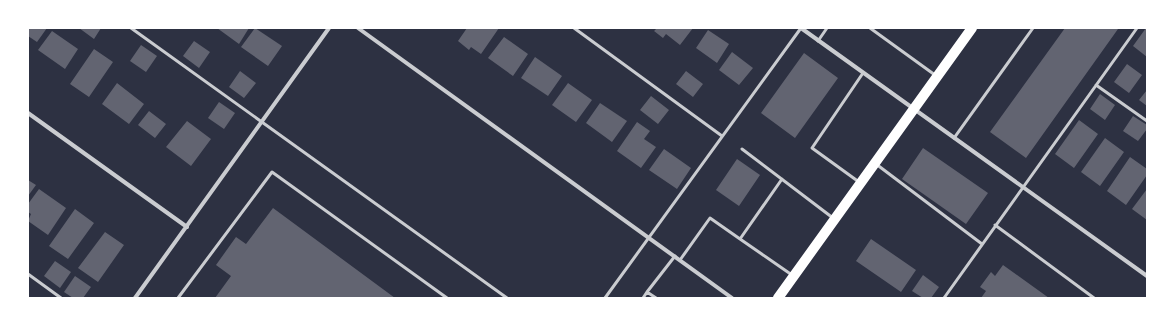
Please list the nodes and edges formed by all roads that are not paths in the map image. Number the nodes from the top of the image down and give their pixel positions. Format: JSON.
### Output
{"nodes":[{"id":1,"x":131,"y":28,"type":"edge"},
{"id":2,"x":329,"y":28,"type":"edge"},
{"id":3,"x":358,"y":28,"type":"edge"},
{"id":4,"x":574,"y":28,"type":"edge"},
{"id":5,"x":801,"y":28,"type":"edge"},
{"id":6,"x":827,"y":28,"type":"edge"},
{"id":7,"x":870,"y":28,"type":"edge"},
{"id":8,"x":972,"y":28,"type":"edge"},
{"id":9,"x":1033,"y":28,"type":"edge"},
{"id":10,"x":1137,"y":28,"type":"edge"},
{"id":11,"x":818,"y":41,"type":"junction"},
{"id":12,"x":863,"y":73,"type":"junction"},
{"id":13,"x":937,"y":76,"type":"junction"},
{"id":14,"x":1096,"y":85,"type":"junction"},
{"id":15,"x":914,"y":109,"type":"junction"},
{"id":16,"x":28,"y":113,"type":"edge"},
{"id":17,"x":1147,"y":121,"type":"edge"},
{"id":18,"x":262,"y":122,"type":"junction"},
{"id":19,"x":722,"y":136,"type":"junction"},
{"id":20,"x":954,"y":138,"type":"junction"},
{"id":21,"x":742,"y":149,"type":"dead end"},
{"id":22,"x":874,"y":163,"type":"junction"},
{"id":23,"x":782,"y":179,"type":"junction"},
{"id":24,"x":860,"y":183,"type":"junction"},
{"id":25,"x":1023,"y":187,"type":"junction"},
{"id":26,"x":835,"y":219,"type":"junction"},
{"id":27,"x":995,"y":226,"type":"junction"},
{"id":28,"x":187,"y":227,"type":"junction"},
{"id":29,"x":649,"y":238,"type":"junction"},
{"id":30,"x":740,"y":239,"type":"junction"},
{"id":31,"x":982,"y":244,"type":"junction"},
{"id":32,"x":675,"y":256,"type":"junction"},
{"id":33,"x":680,"y":260,"type":"junction"},
{"id":34,"x":28,"y":274,"type":"edge"},
{"id":35,"x":794,"y":276,"type":"junction"},
{"id":36,"x":1147,"y":276,"type":"edge"},
{"id":37,"x":647,"y":292,"type":"junction"},
{"id":38,"x":61,"y":298,"type":"edge"},
{"id":39,"x":136,"y":298,"type":"edge"},
{"id":40,"x":178,"y":298,"type":"edge"},
{"id":41,"x":447,"y":298,"type":"edge"},
{"id":42,"x":507,"y":298,"type":"edge"},
{"id":43,"x":605,"y":298,"type":"edge"},
{"id":44,"x":643,"y":298,"type":"edge"},
{"id":45,"x":656,"y":298,"type":"edge"},
{"id":46,"x":732,"y":298,"type":"edge"},
{"id":47,"x":778,"y":298,"type":"edge"},
{"id":48,"x":944,"y":298,"type":"edge"},
{"id":49,"x":1094,"y":298,"type":"edge"}],
"edges":[{"from":1,"to":18,"type":"lane"},
{"from":2,"to":18,"type":"street"},
{"from":3,"to":29,"type":"street"},
{"from":4,"to":19,"type":"lane"},
{"from":5,"to":11,"type":"street"},
{"from":5,"to":19,"type":"lane"},
{"from":6,"to":11,"type":"lane"},
{"from":7,"to":13,"type":"lane"},
{"from":8,"to":13,"type":"main road"},
{"from":9,"to":20,"type":"lane"},
{"from":10,"to":14,"type":"lane"},
{"from":11,"to":12,"type":"street"},
{"from":12,"to":15,"type":"street"},
{"from":12,"to":24,"type":"lane"},
{"from":13,"to":15,"type":"main road"},
{"from":14,"to":17,"type":"lane"},
{"from":14,"to":25,"type":"lane"},
{"from":15,"to":20,"type":"street"},
{"from":15,"to":22,"type":"main road"},
{"from":16,"to":28,"type":"street"},
{"from":18,"to":28,"type":"street"},
{"from":18,"to":42,"type":"lane"},
{"from":19,"to":29,"type":"lane"},
{"from":20,"to":25,"type":"street"},
{"from":21,"to":23,"type":"lane"},
{"from":22,"to":24,"type":"main road"},
{"from":22,"to":31,"type":"lane"},
{"from":23,"to":26,"type":"lane"},
{"from":23,"to":30,"type":"lane"},
{"from":24,"to":26,"type":"main road"},
{"from":25,"to":27,"type":"lane"},
{"from":25,"to":36,"type":"street"},
{"from":26,"to":35,"type":"main road"},
{"from":27,"to":31,"type":"lane"},
{"from":27,"to":49,"type":"lane"},
{"from":28,"to":39,"type":"street"},
{"from":29,"to":32,"type":"street"},
{"from":29,"to":43,"type":"lane"},
{"from":30,"to":33,"type":"lane"},
{"from":30,"to":35,"type":"lane"},
{"from":31,"to":48,"type":"lane"},
{"from":32,"to":33,"type":"street"},
{"from":32,"to":37,"type":"lane"},
{"from":33,"to":46,"type":"street"},
{"from":34,"to":38,"type":"lane"},
{"from":35,"to":47,"type":"main road"},
{"from":37,"to":44,"type":"lane"},
{"from":37,"to":45,"type":"lane"},
{"from":40,"to":41,"type":"lane"}]}
